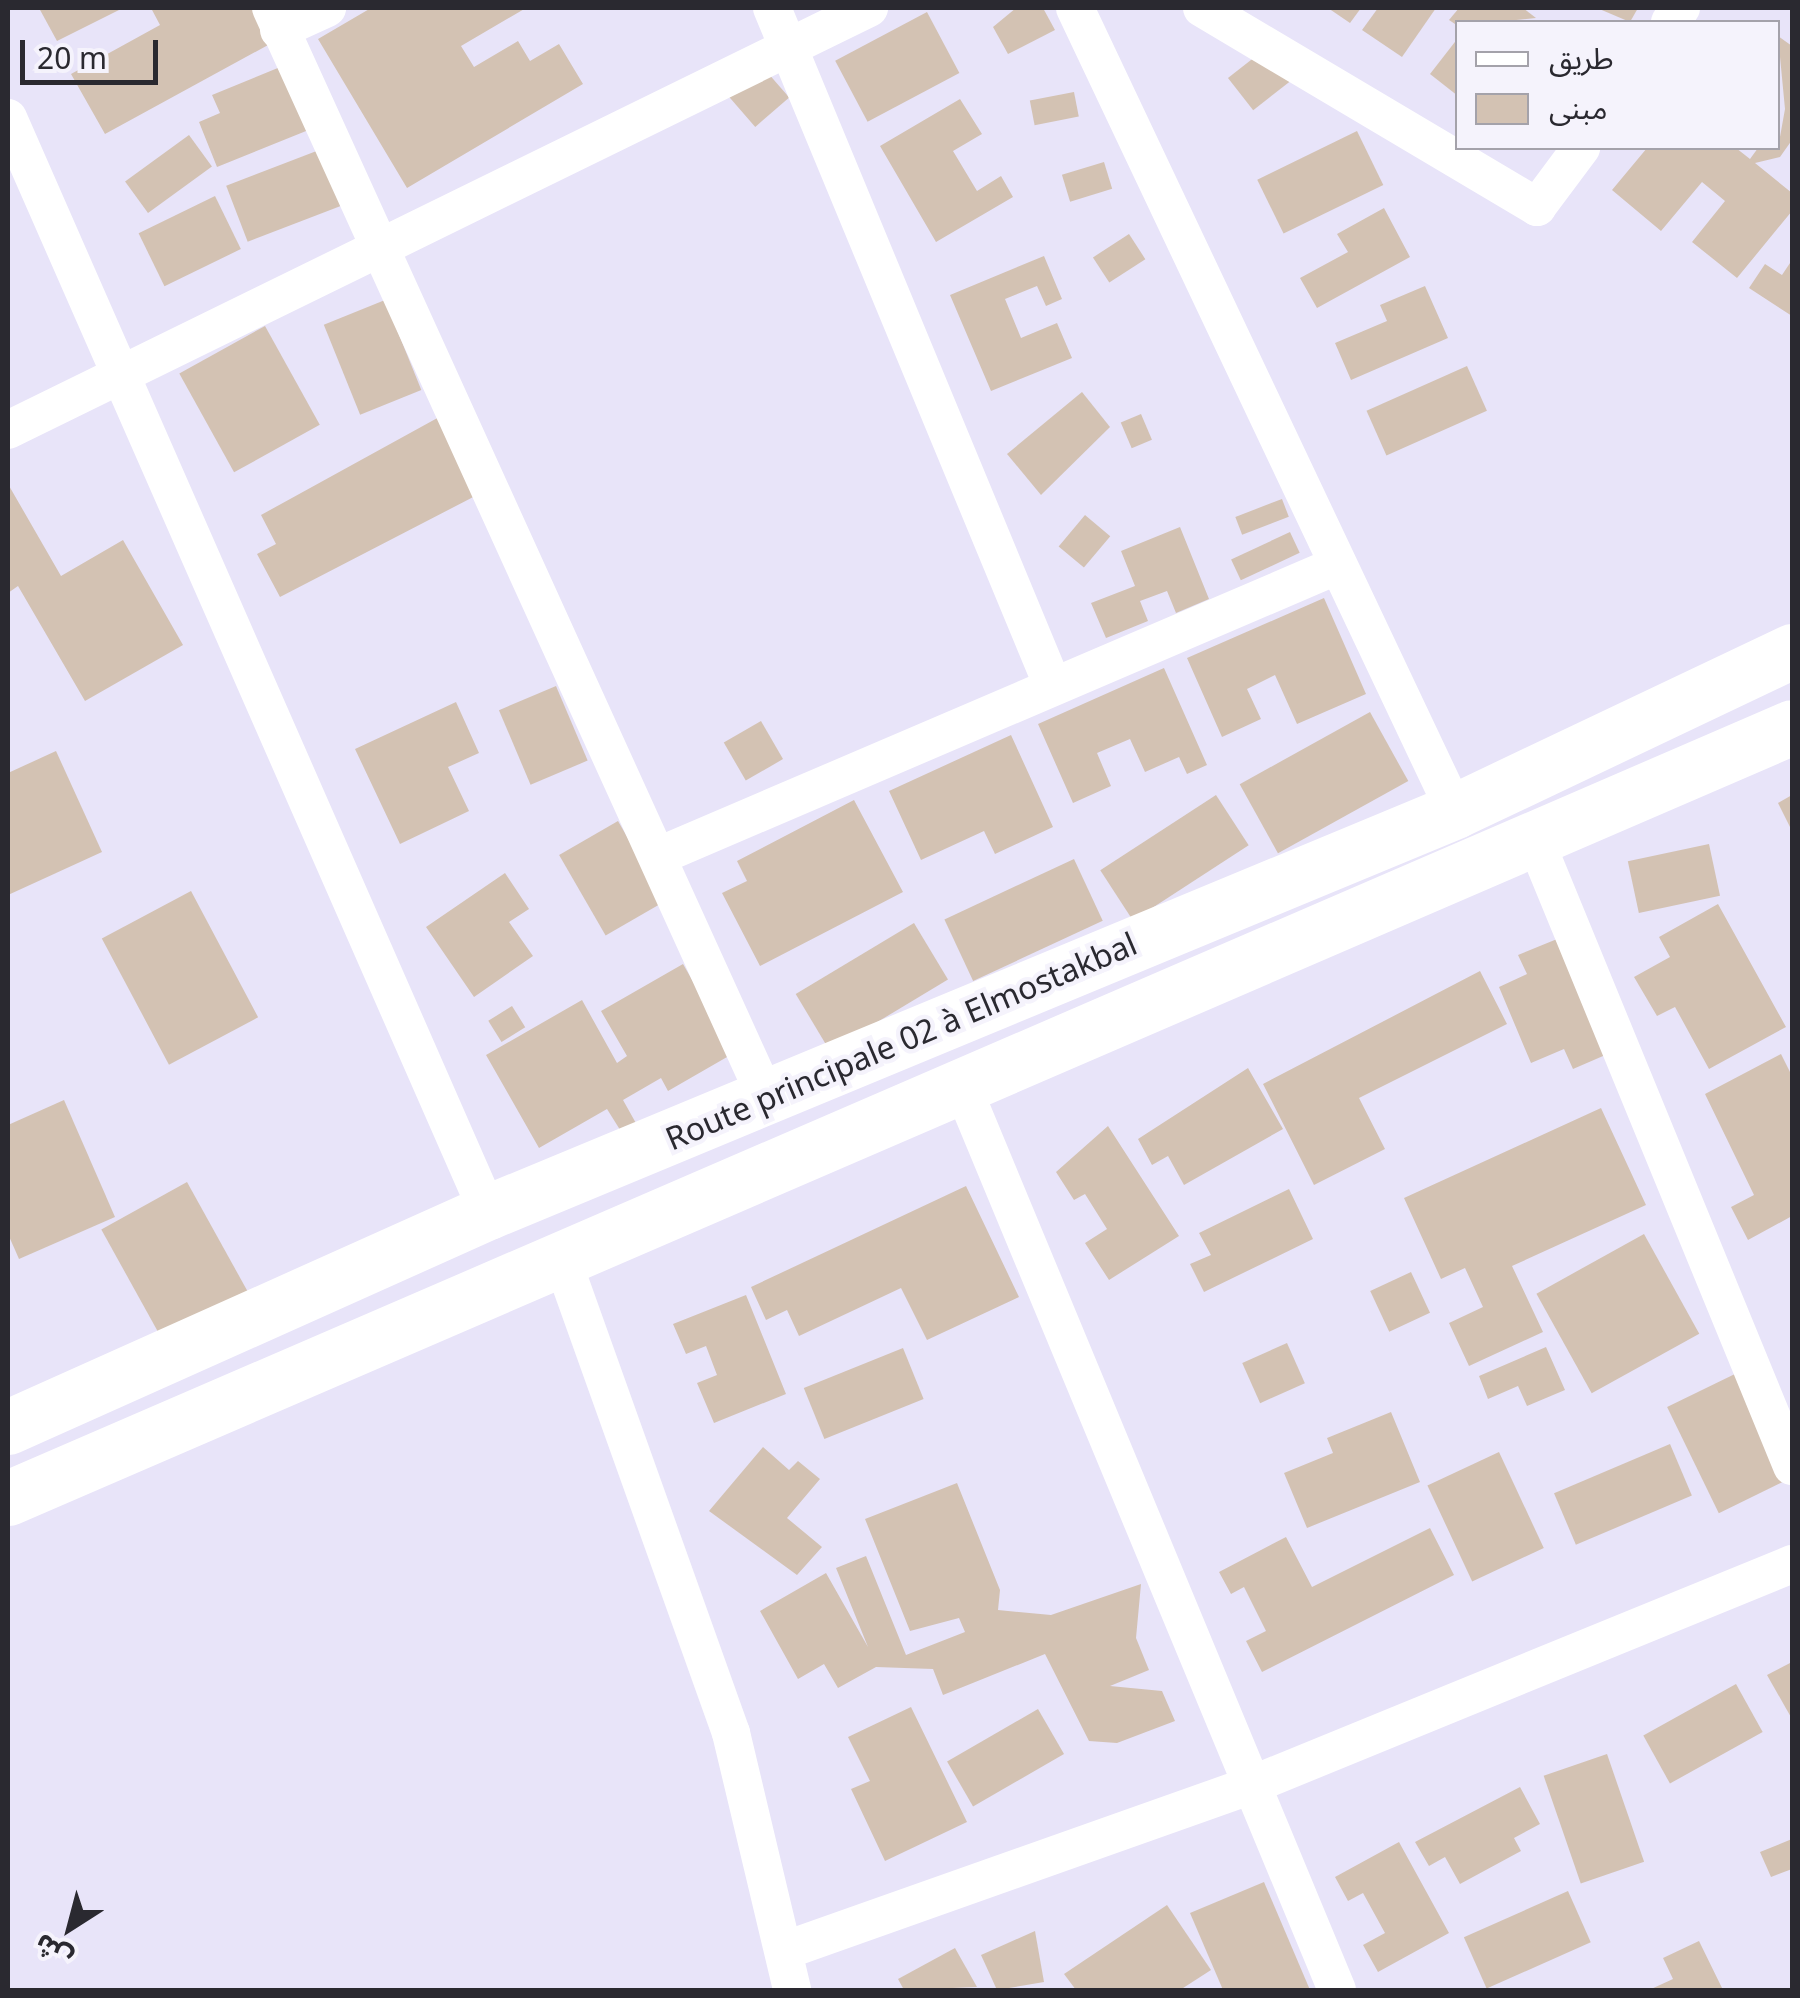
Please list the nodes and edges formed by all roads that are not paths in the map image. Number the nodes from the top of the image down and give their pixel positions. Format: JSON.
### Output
{"nodes":[{"id":1,"x":327,"y":8,"type":"edge"},
{"id":2,"x":772,"y":8,"type":"edge"},
{"id":3,"x":869,"y":8,"type":"edge"},
{"id":4,"x":1076,"y":8,"type":"edge"},
{"id":5,"x":1202,"y":8,"type":"edge"},
{"id":6,"x":275,"y":19,"type":"edge"},
{"id":7,"x":786,"y":49,"type":"junction"},
{"id":8,"x":8,"y":118,"type":"edge"},
{"id":9,"x":1579,"y":150,"type":"edge"},
{"id":10,"x":383,"y":248,"type":"junction"},
{"id":11,"x":122,"y":375,"type":"junction"},
{"id":12,"x":8,"y":430,"type":"edge"},
{"id":13,"x":1336,"y":566,"type":"junction"},
{"id":14,"x":1792,"y":651,"type":"edge"},
{"id":15,"x":1052,"y":684,"type":"junction"},
{"id":16,"x":1792,"y":726,"type":"edge"},
{"id":17,"x":1455,"y":812,"type":"junction"},
{"id":18,"x":1535,"y":840,"type":"junction"},
{"id":19,"x":661,"y":855,"type":"junction"},
{"id":20,"x":961,"y":1084,"type":"junction"},
{"id":21,"x":766,"y":1097,"type":"junction"},
{"id":22,"x":488,"y":1212,"type":"junction"},
{"id":23,"x":560,"y":1254,"type":"junction"},
{"id":24,"x":8,"y":1427,"type":"edge"},
{"id":25,"x":1792,"y":1466,"type":"edge"},
{"id":26,"x":8,"y":1498,"type":"edge"},
{"id":27,"x":1792,"y":1564,"type":"edge"},
{"id":28,"x":1254,"y":1784,"type":"junction"},
{"id":29,"x":789,"y":1949,"type":"junction"},
{"id":30,"x":792,"y":1990,"type":"edge"},
{"id":31,"x":1336,"y":1990,"type":"edge"}],
"edges":[{"from":1,"to":6,"type":"street"},
{"from":2,"to":7,"type":"street"},
{"from":3,"to":7,"type":"street"},
{"from":4,"to":13,"type":"street"},
{"from":5,"to":9,"type":"street"},
{"from":6,"to":10,"type":"street"},
{"from":7,"to":10,"type":"street"},
{"from":7,"to":15,"type":"street"},
{"from":8,"to":11,"type":"street"},
{"from":10,"to":11,"type":"street"},
{"from":10,"to":19,"type":"street"},
{"from":11,"to":12,"type":"street"},
{"from":11,"to":22,"type":"street"},
{"from":13,"to":15,"type":"street"},
{"from":13,"to":17,"type":"street"},
{"from":14,"to":17,"type":"main road","name":"Route principale 02 à Elmostakbal"},
{"from":15,"to":19,"type":"street"},
{"from":16,"to":18,"type":"main road","name":"Route principale 02 à Elmostakbal"},
{"from":17,"to":21,"type":"main road","name":"Route principale 02 à Elmostakbal"},
{"from":18,"to":20,"type":"main road","name":"Route principale 02 à Elmostakbal"},
{"from":18,"to":25,"type":"street"},
{"from":19,"to":21,"type":"street"},
{"from":20,"to":23,"type":"main road","name":"Route principale 02 à Elmostakbal"},
{"from":20,"to":28,"type":"street"},
{"from":21,"to":22,"type":"main road","name":"Route principale 02 à Elmostakbal"},
{"from":22,"to":24,"type":"main road","name":"Route principale 02 à Elmostakbal"},
{"from":23,"to":26,"type":"main road","name":"Route principale 02 à Elmostakbal"},
{"from":23,"to":29,"type":"street"},
{"from":27,"to":28,"type":"street"},
{"from":28,"to":29,"type":"street"},
{"from":28,"to":31,"type":"street"},
{"from":29,"to":30,"type":"street"}]}
